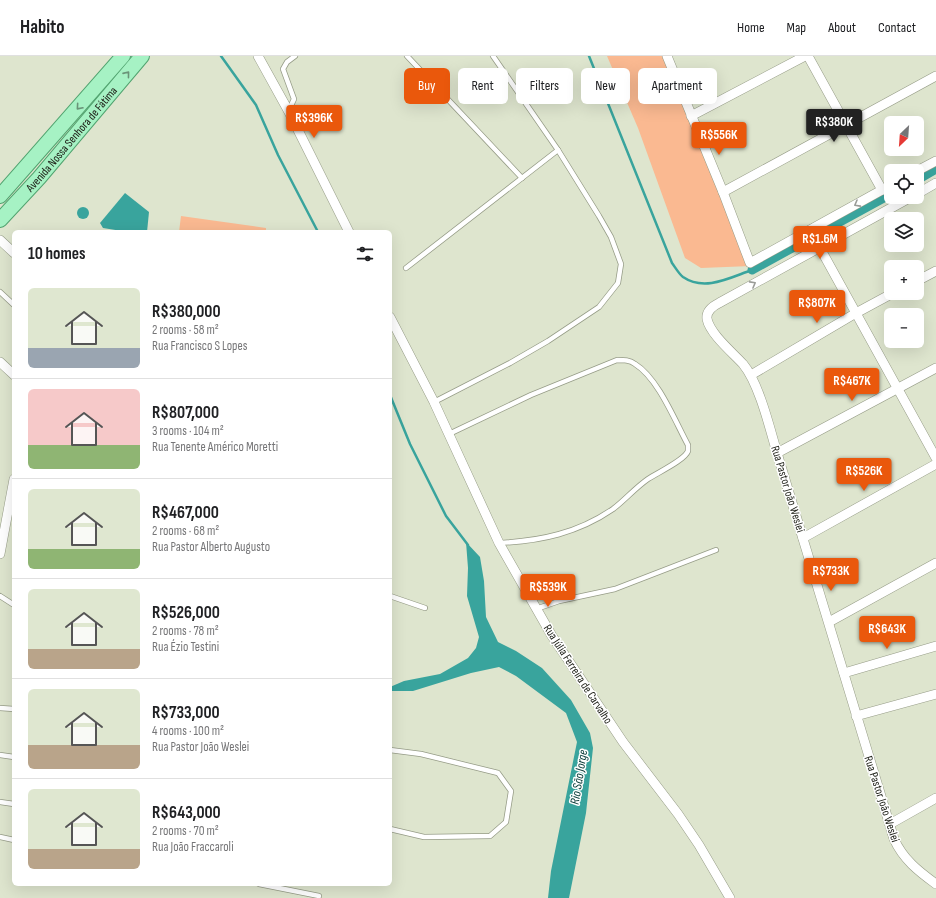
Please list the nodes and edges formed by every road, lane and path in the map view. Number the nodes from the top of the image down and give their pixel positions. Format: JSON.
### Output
{"nodes":[{"id":1,"x":123,"y":56,"type":"edge"},
{"id":2,"x":142,"y":56,"type":"edge"},
{"id":3,"x":258,"y":56,"type":"edge"},
{"id":4,"x":295,"y":56,"type":"edge"},
{"id":5,"x":407,"y":56,"type":"edge"},
{"id":6,"x":493,"y":56,"type":"edge"},
{"id":7,"x":667,"y":56,"type":"edge"},
{"id":8,"x":807,"y":56,"type":"edge"},
{"id":9,"x":936,"y":76,"type":"edge"},
{"id":10,"x":289,"y":112,"type":"junction"},
{"id":11,"x":691,"y":116,"type":"junction"},
{"id":12,"x":845,"y":125,"type":"junction"},
{"id":13,"x":558,"y":150,"type":"junction"},
{"id":14,"x":936,"y":161,"type":"edge"},
{"id":15,"x":924,"y":167,"type":"edge"},
{"id":16,"x":522,"y":178,"type":"junction"},
{"id":17,"x":936,"y":183,"type":"edge"},
{"id":18,"x":882,"y":190,"type":"joint"},
{"id":19,"x":924,"y":190,"type":"edge"},
{"id":20,"x":723,"y":192,"type":"junction"},
{"id":21,"x":0,"y":196,"type":"edge"},
{"id":22,"x":899,"y":204,"type":"edge"},
{"id":23,"x":0,"y":220,"type":"edge"},
{"id":24,"x":348,"y":230,"type":"edge"},
{"id":25,"x":0,"y":240,"type":"edge"},
{"id":26,"x":820,"y":248,"type":"junction"},
{"id":27,"x":12,"y":251,"type":"edge"},
{"id":28,"x":406,"y":268,"type":"dead end"},
{"id":29,"x":936,"y":271,"type":"edge"},
{"id":30,"x":924,"y":277,"type":"edge"},
{"id":31,"x":0,"y":292,"type":"edge"},
{"id":32,"x":884,"y":298,"type":"edge"},
{"id":33,"x":12,"y":303,"type":"edge"},
{"id":34,"x":856,"y":313,"type":"junction"},
{"id":35,"x":392,"y":321,"type":"edge"},
{"id":36,"x":0,"y":362,"type":"edge"},
{"id":37,"x":936,"y":368,"type":"edge"},
{"id":38,"x":12,"y":373,"type":"edge"},
{"id":39,"x":751,"y":375,"type":"junction"},
{"id":40,"x":897,"y":389,"type":"junction"},
{"id":41,"x":434,"y":402,"type":"junction"},
{"id":42,"x":448,"y":434,"type":"junction"},
{"id":43,"x":777,"y":453,"type":"junction"},
{"id":44,"x":936,"y":458,"type":"edge"},
{"id":45,"x":936,"y":464,"type":"edge"},
{"id":46,"x":12,"y":490,"type":"edge"},
{"id":47,"x":803,"y":538,"type":"junction"},
{"id":48,"x":499,"y":543,"type":"junction"},
{"id":49,"x":716,"y":550,"type":"dead end"},
{"id":50,"x":0,"y":554,"type":"edge"},
{"id":51,"x":936,"y":563,"type":"edge"},
{"id":52,"x":0,"y":596,"type":"edge"},
{"id":53,"x":392,"y":597,"type":"edge"},
{"id":54,"x":12,"y":604,"type":"edge"},
{"id":55,"x":424,"y":608,"type":"dead end"},
{"id":56,"x":536,"y":609,"type":"junction"},
{"id":57,"x":829,"y":622,"type":"junction"},
{"id":58,"x":936,"y":646,"type":"edge"},
{"id":59,"x":844,"y":673,"type":"junction"},
{"id":60,"x":936,"y":694,"type":"edge"},
{"id":61,"x":0,"y":708,"type":"edge"},
{"id":62,"x":12,"y":709,"type":"edge"},
{"id":63,"x":856,"y":716,"type":"junction"},
{"id":64,"x":392,"y":750,"type":"edge"},
{"id":65,"x":0,"y":755,"type":"edge"},
{"id":66,"x":12,"y":757,"type":"edge"},
{"id":67,"x":936,"y":798,"type":"edge"},
{"id":68,"x":0,"y":802,"type":"edge"},
{"id":69,"x":12,"y":804,"type":"edge"},
{"id":70,"x":890,"y":824,"type":"junction"},
{"id":71,"x":392,"y":829,"type":"edge"},
{"id":72,"x":0,"y":837,"type":"edge"},
{"id":73,"x":12,"y":840,"type":"edge"},
{"id":74,"x":936,"y":884,"type":"edge"},
{"id":75,"x":270,"y":886,"type":"edge"},
{"id":76,"x":319,"y":896,"type":"dead end"},
{"id":77,"x":730,"y":898,"type":"edge"}],
"edges":[{"from":1,"to":21,"type":"main road","name":"Avenida Nossa Senhora de Fátima","one_way":true},
{"from":23,"to":2,"type":"main road","name":"Avenida Nossa Senhora de Fátima","one_way":true},
{"from":3,"to":10,"type":"street"},
{"from":4,"to":10,"type":"lane"},
{"from":5,"to":16,"type":"lane"},
{"from":6,"to":13,"type":"lane"},
{"from":7,"to":11,"type":"street"},
{"from":8,"to":11,"type":"street"},
{"from":8,"to":12,"type":"street"},
{"from":9,"to":12,"type":"street"},
{"from":10,"to":24,"type":"street"},
{"from":11,"to":20,"type":"street"},
{"from":12,"to":18,"type":"street"},
{"from":12,"to":20,"type":"street"},
{"from":13,"to":16,"type":"lane"},
{"from":13,"to":41,"type":"lane"},
{"from":14,"to":15,"type":"street"},
{"from":16,"to":28,"type":"lane"},
{"from":17,"to":19,"type":"street"},
{"from":18,"to":20,"type":"street","one_way":true},
{"from":22,"to":26,"type":"street"},
{"from":25,"to":27,"type":"street"},
{"from":26,"to":34,"type":"street"},
{"from":39,"to":26,"type":"street","name":"Rua Pastor João Weslei","one_way":true},
{"from":29,"to":30,"type":"street"},
{"from":31,"to":33,"type":"lane"},
{"from":32,"to":34,"type":"street"},
{"from":34,"to":39,"type":"street"},
{"from":34,"to":40,"type":"street"},
{"from":35,"to":41,"type":"street","name":"Rua Júlia Ferreira de Carvalho"},
{"from":36,"to":38,"type":"street"},
{"from":37,"to":40,"type":"street"},
{"from":39,"to":43,"type":"street","name":"Rua Pastor João Weslei"},
{"from":40,"to":43,"type":"street"},
{"from":40,"to":44,"type":"street"},
{"from":41,"to":42,"type":"street","name":"Rua Júlia Ferreira de Carvalho"},
{"from":42,"to":48,"type":"street","name":"Rua Júlia Ferreira de Carvalho"},
{"from":42,"to":48,"type":"lane"},
{"from":43,"to":47,"type":"street","name":"Rua Pastor João Weslei"},
{"from":45,"to":47,"type":"street"},
{"from":46,"to":50,"type":"street"},
{"from":47,"to":57,"type":"street","name":"Rua Pastor João Weslei"},
{"from":48,"to":56,"type":"street","name":"Rua Júlia Ferreira de Carvalho"},
{"from":49,"to":56,"type":"lane"},
{"from":51,"to":57,"type":"street"},
{"from":52,"to":54,"type":"lane"},
{"from":53,"to":55,"type":"lane"},
{"from":56,"to":77,"type":"street","name":"Rua Júlia Ferreira de Carvalho"},
{"from":57,"to":59,"type":"street","name":"Rua Pastor João Weslei"},
{"from":58,"to":59,"type":"street"},
{"from":59,"to":63,"type":"street","name":"Rua Pastor João Weslei"},
{"from":60,"to":63,"type":"street"},
{"from":61,"to":62,"type":"lane"},
{"from":63,"to":70,"type":"street","name":"Rua Pastor João Weslei"},
{"from":64,"to":71,"type":"lane"},
{"from":65,"to":66,"type":"lane"},
{"from":67,"to":70,"type":"street"},
{"from":68,"to":69,"type":"lane"},
{"from":70,"to":74,"type":"street","name":"Rua Pastor João Weslei"},
{"from":72,"to":73,"type":"lane"},
{"from":75,"to":76,"type":"lane"}]}
